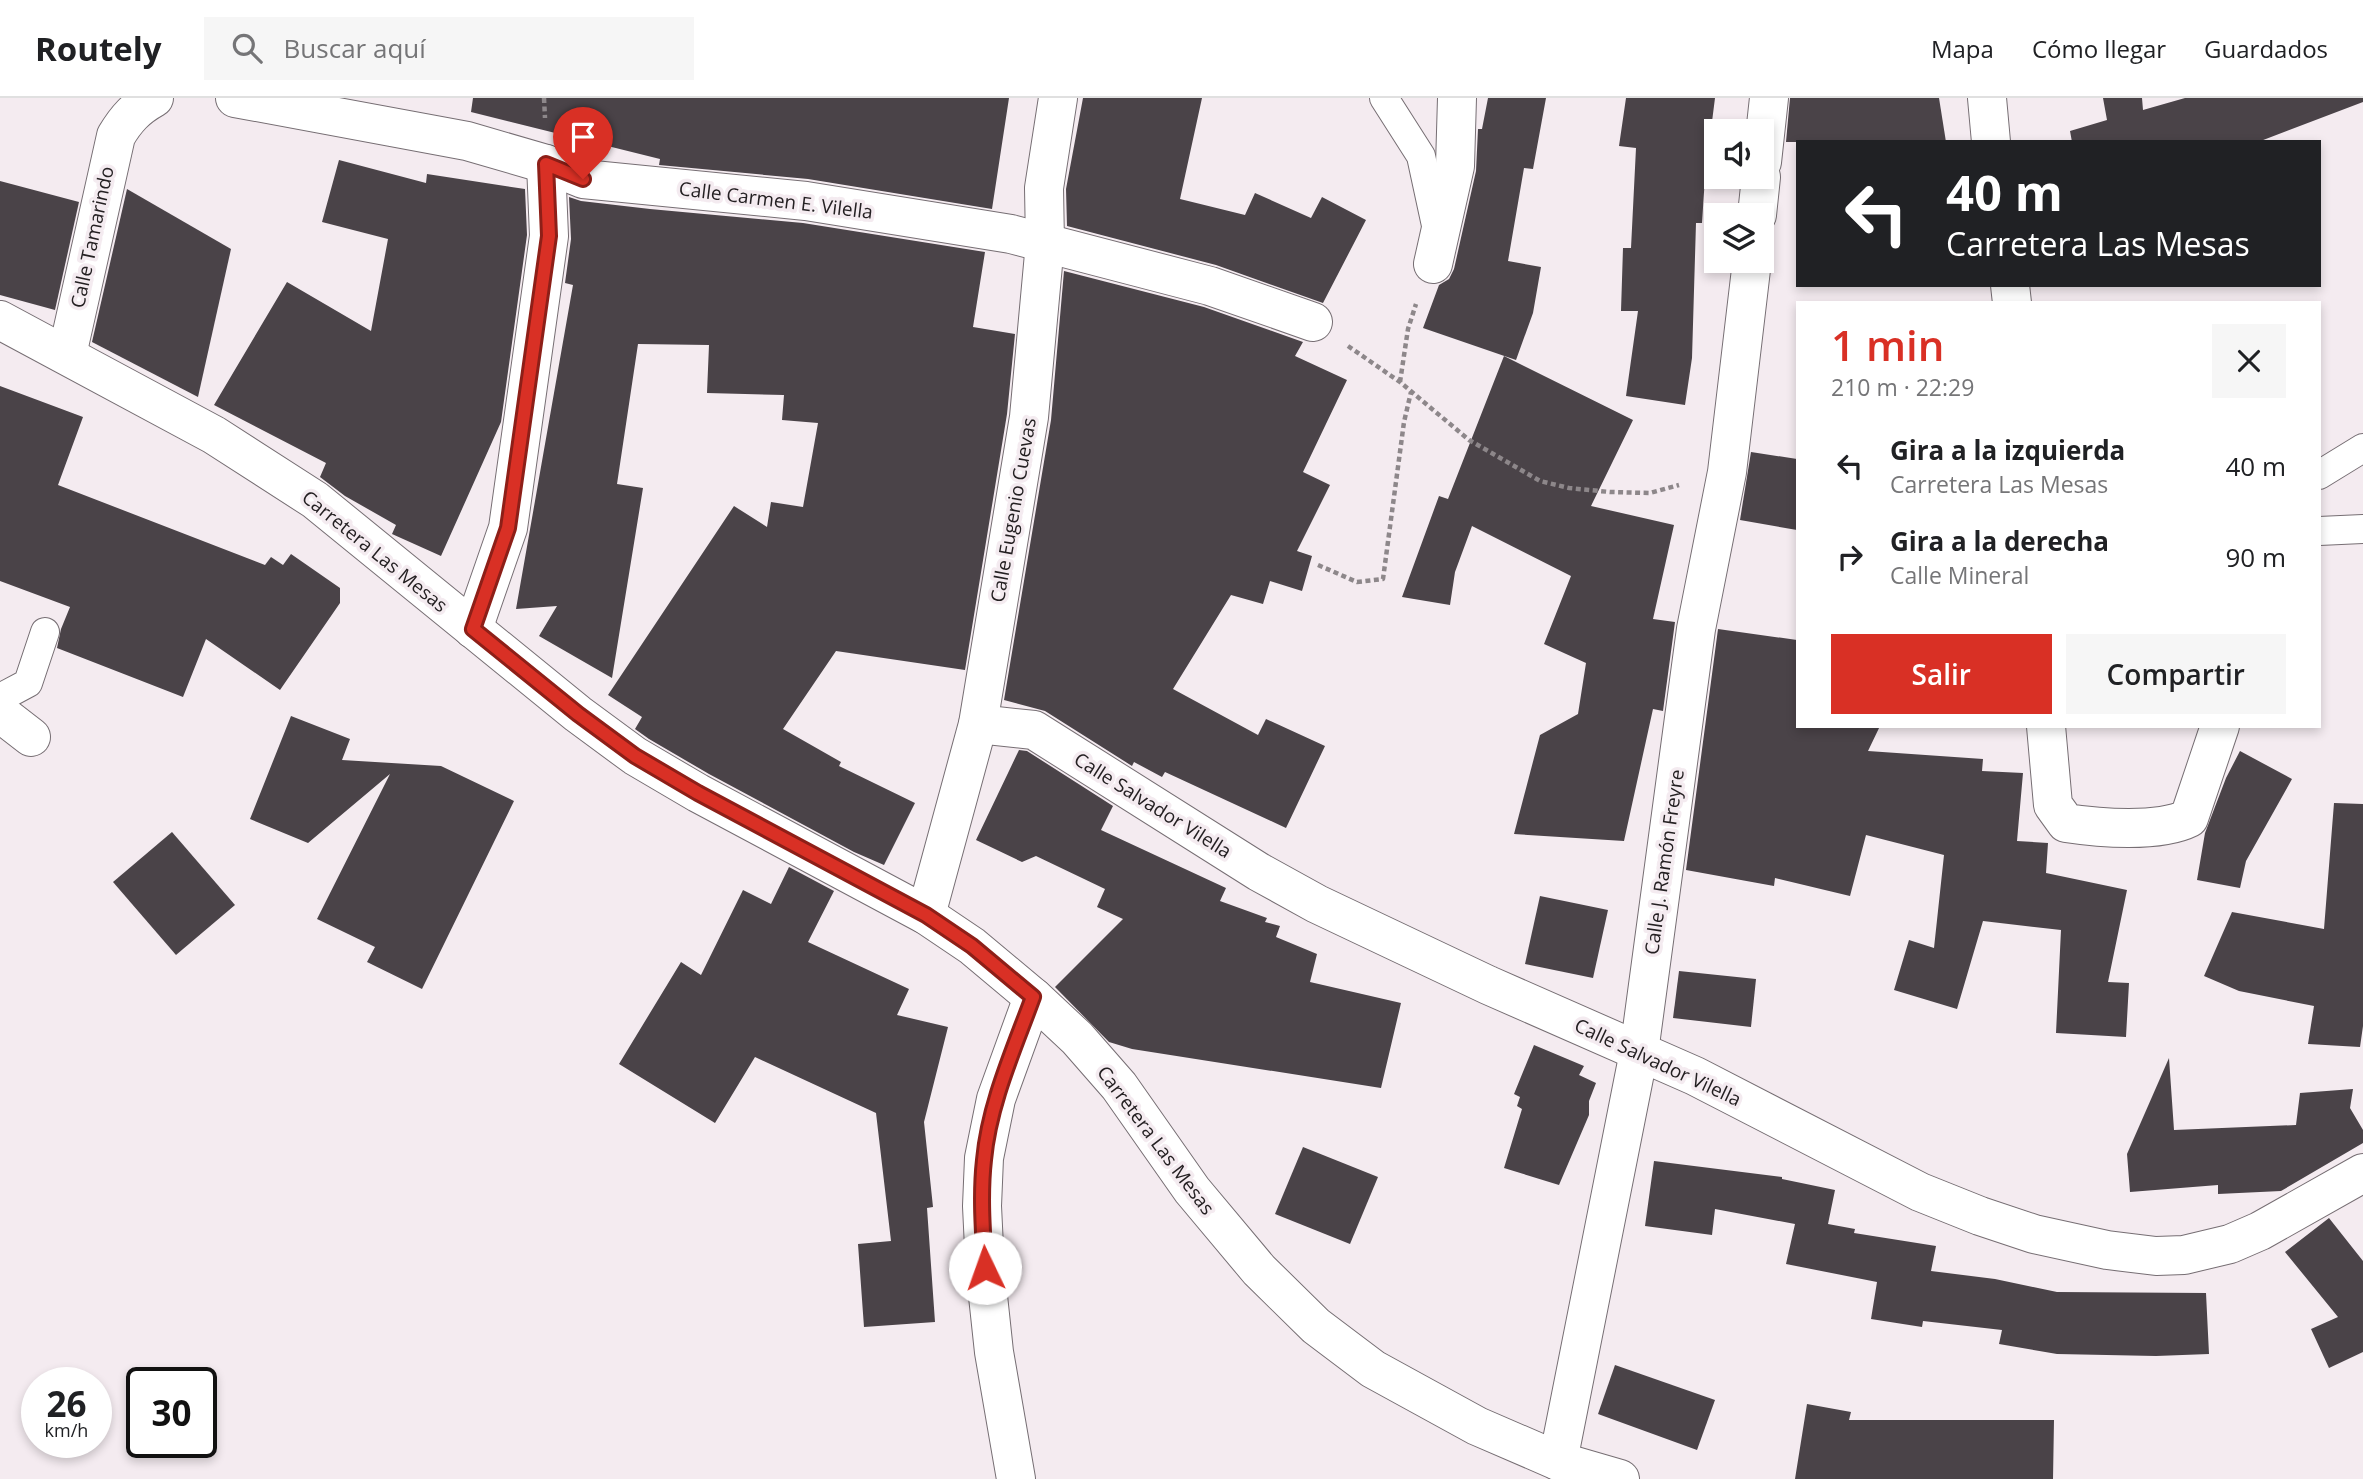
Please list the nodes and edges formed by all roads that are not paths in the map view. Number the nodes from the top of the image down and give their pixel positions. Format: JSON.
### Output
{"nodes":[{"id":1,"x":235,"y":98,"type":"edge"},
{"id":2,"x":1058,"y":98,"type":"edge"},
{"id":3,"x":1384,"y":98,"type":"edge"},
{"id":4,"x":1457,"y":98,"type":"edge"},
{"id":5,"x":1769,"y":98,"type":"edge"},
{"id":6,"x":1987,"y":98,"type":"edge"},
{"id":7,"x":134,"y":106,"type":"edge"},
{"id":8,"x":1767,"y":119,"type":"edge"},
{"id":9,"x":1991,"y":140,"type":"edge"},
{"id":10,"x":546,"y":164,"type":"junction"},
{"id":11,"x":1045,"y":243,"type":"junction"},
{"id":12,"x":1436,"y":251,"type":"joint"},
{"id":13,"x":1751,"y":273,"type":"edge"},
{"id":14,"x":0,"y":320,"type":"edge"},
{"id":15,"x":1312,"y":322,"type":"road end"},
{"id":16,"x":67,"y":355,"type":"junction"},
{"id":17,"x":2363,"y":448,"type":"edge"},
{"id":18,"x":2321,"y":474,"type":"edge"},
{"id":19,"x":2363,"y":529,"type":"edge"},
{"id":20,"x":2321,"y":531,"type":"edge"},
{"id":21,"x":473,"y":629,"type":"junction"},
{"id":22,"x":45,"y":632,"type":"dead end"},
{"id":23,"x":0,"y":698,"type":"edge"},
{"id":24,"x":0,"y":713,"type":"edge"},
{"id":25,"x":978,"y":724,"type":"junction"},
{"id":26,"x":2046,"y":728,"type":"edge"},
{"id":27,"x":2219,"y":728,"type":"edge"},
{"id":28,"x":31,"y":737,"type":"dead end"},
{"id":29,"x":926,"y":915,"type":"junction"},
{"id":30,"x":1033,"y":997,"type":"junction"},
{"id":31,"x":1639,"y":1052,"type":"junction"},
{"id":32,"x":2363,"y":1174,"type":"edge"},
{"id":33,"x":1558,"y":1461,"type":"junction"},
{"id":34,"x":1016,"y":1479,"type":"edge"},
{"id":35,"x":1620,"y":1479,"type":"edge"}],
"edges":[{"from":1,"to":10,"type":"street","name":"Calle Carmen E. Vilella"},
{"from":2,"to":11,"type":"street","name":"Calle Eugenio Cuevas"},
{"from":3,"to":12,"type":"lane"},
{"from":4,"to":12,"type":"street"},
{"from":5,"to":8,"type":"street"},
{"from":6,"to":9,"type":"street"},
{"from":7,"to":16,"type":"street","name":"Calle Tamarindo"},
{"from":10,"to":11,"type":"street","name":"Calle Carmen E. Vilella"},
{"from":10,"to":21,"type":"street"},
{"from":11,"to":15,"type":"street","name":"Calle Carmen E. Vilella"},
{"from":11,"to":25,"type":"street","name":"Calle Eugenio Cuevas"},
{"from":13,"to":31,"type":"street","name":"Calle J. Ramón Freyre"},
{"from":14,"to":16,"type":"street","name":"Carretera Las Mesas"},
{"from":16,"to":21,"type":"street","name":"Carretera Las Mesas"},
{"from":17,"to":18,"type":"lane"},
{"from":19,"to":20,"type":"lane"},
{"from":21,"to":29,"type":"street","name":"Carretera Las Mesas"},
{"from":22,"to":23,"type":"lane"},
{"from":24,"to":28,"type":"street"},
{"from":25,"to":29,"type":"street","name":"Calle Eugenio Cuevas"},
{"from":25,"to":31,"type":"street","name":"Calle Salvador Vilella"},
{"from":26,"to":27,"type":"street"},
{"from":29,"to":30,"type":"street","name":"Carretera Las Mesas"},
{"from":30,"to":33,"type":"street","name":"Carretera Las Mesas"},
{"from":30,"to":34,"type":"street"},
{"from":31,"to":32,"type":"street","name":"Calle Salvador Vilella"},
{"from":31,"to":33,"type":"street","name":"Calle J. Ramón Freyre"},
{"from":33,"to":35,"type":"street","name":"Carretera Las Mesas"}]}
